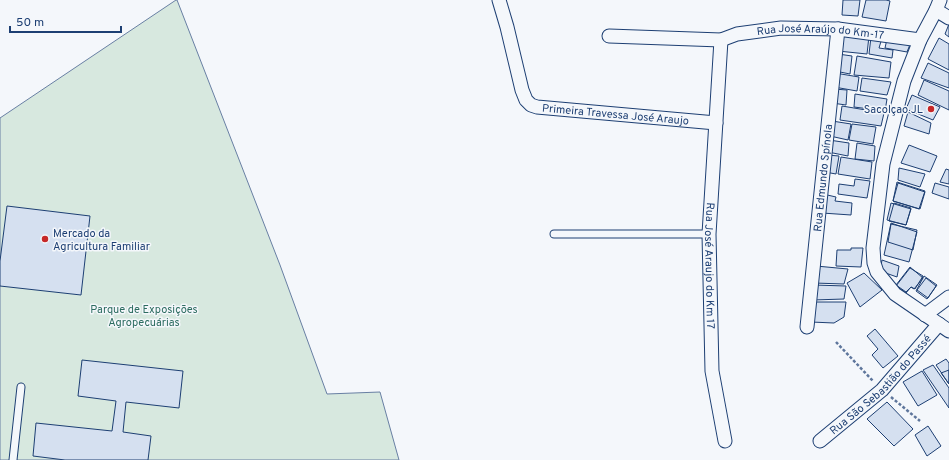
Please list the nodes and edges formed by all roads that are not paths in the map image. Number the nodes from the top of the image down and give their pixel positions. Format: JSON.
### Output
{"nodes":[{"id":1,"x":500,"y":0,"type":"edge"},
{"id":2,"x":938,"y":5,"type":"edge"},
{"id":3,"x":949,"y":18,"type":"edge"},
{"id":4,"x":838,"y":29,"type":"junction"},
{"id":5,"x":609,"y":36,"type":"dead end"},
{"id":6,"x":721,"y":40,"type":"junction"},
{"id":7,"x":920,"y":40,"type":"junction"},
{"id":8,"x":716,"y":123,"type":"junction"},
{"id":9,"x":554,"y":234,"type":"dead end"},
{"id":10,"x":708,"y":234,"type":"junction"},
{"id":11,"x":949,"y":297,"type":"edge"},
{"id":12,"x":925,"y":315,"type":"junction"},
{"id":13,"x":807,"y":327,"type":"dead end"},
{"id":14,"x":944,"y":328,"type":"edge"},
{"id":15,"x":22,"y":387,"type":"dead end"},
{"id":16,"x":725,"y":441,"type":"dead end"},
{"id":17,"x":820,"y":441,"type":"dead end"},
{"id":18,"x":13,"y":460,"type":"edge"}],
"edges":[{"from":1,"to":8,"type":"street","name":"Primeira Travessa José Araujo"},
{"from":2,"to":3,"type":"street"},
{"from":2,"to":7,"type":"street"},
{"from":4,"to":6,"type":"street","name":"Rua José Araújo do Km-17"},
{"from":4,"to":7,"type":"street","name":"Rua José Araújo do Km-17"},
{"from":4,"to":13,"type":"street","name":"Rua Edmundo Spínola"},
{"from":5,"to":6,"type":"street"},
{"from":6,"to":8,"type":"street","name":"Rua José Araujo do Km 17"},
{"from":7,"to":12,"type":"street"},
{"from":8,"to":10,"type":"street","name":"Rua José Araujo do Km 17"},
{"from":9,"to":10,"type":"lane"},
{"from":10,"to":16,"type":"street","name":"Rua José Araujo do Km 17"},
{"from":11,"to":12,"type":"street"},
{"from":12,"to":14,"type":"street"},
{"from":14,"to":17,"type":"street","name":"Rua São Sebastião do Passé"},
{"from":15,"to":18,"type":"lane"}]}
